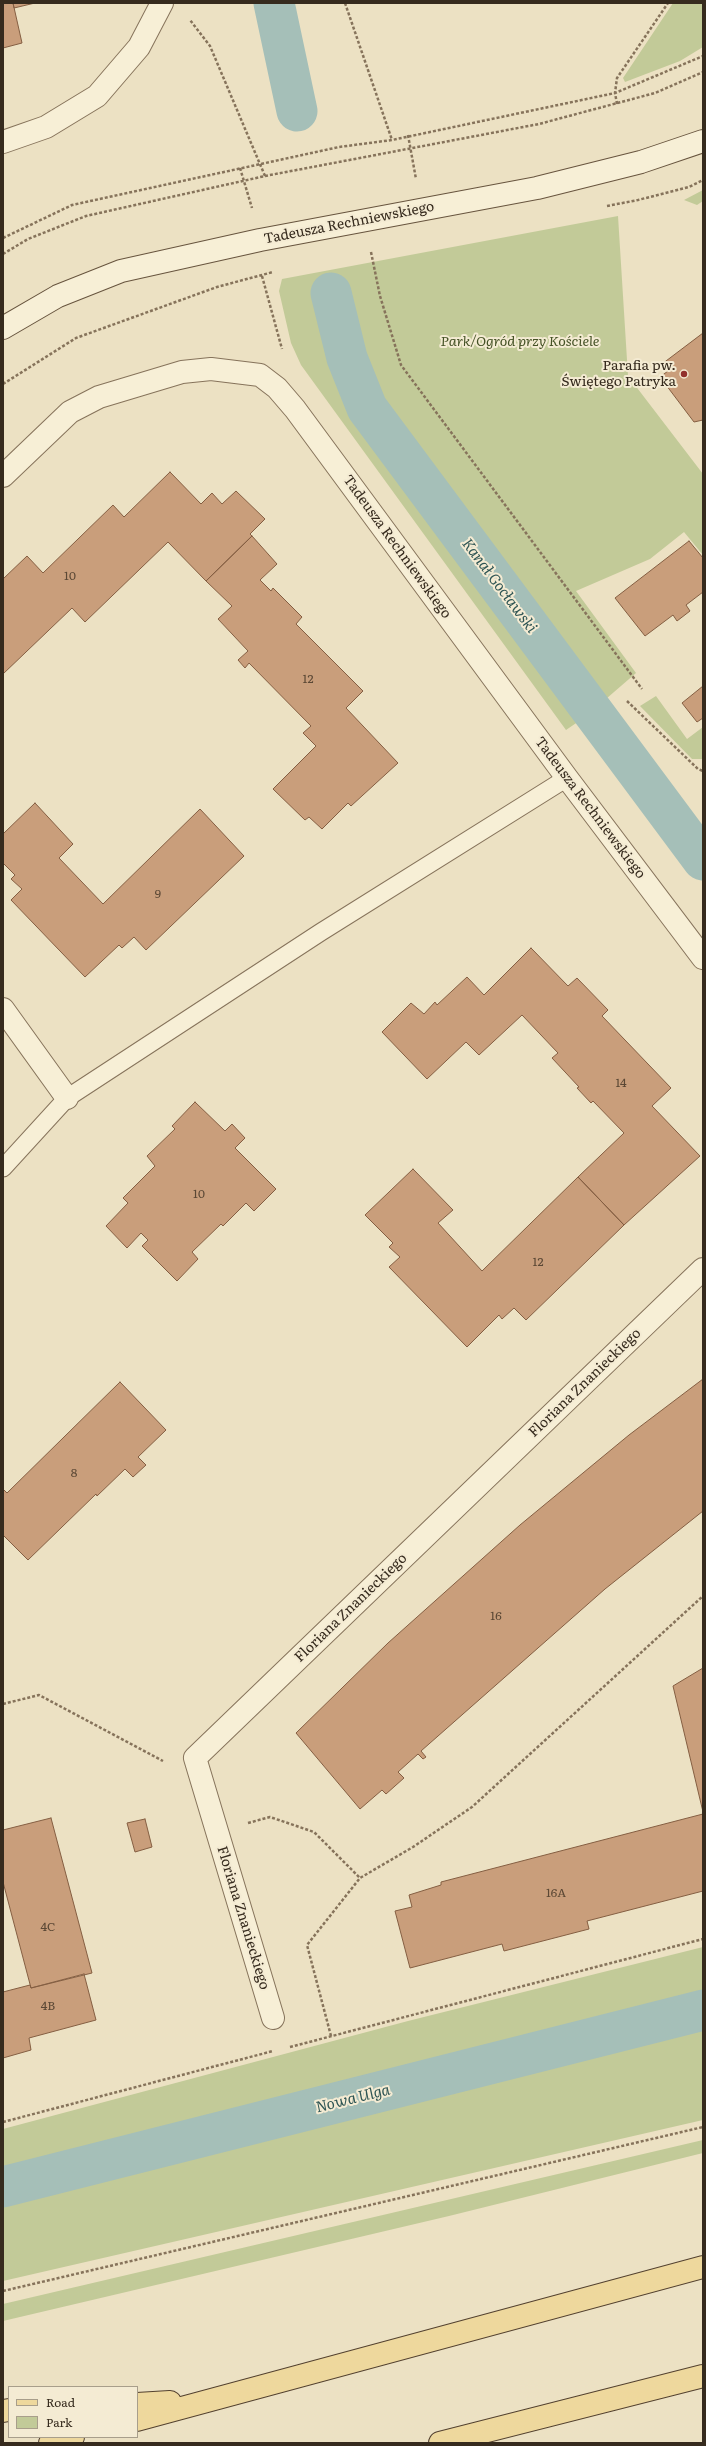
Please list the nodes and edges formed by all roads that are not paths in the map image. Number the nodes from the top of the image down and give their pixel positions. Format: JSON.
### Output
{"nodes":[{"id":1,"x":162,"y":3,"type":"edge"},
{"id":2,"x":703,"y":141,"type":"edge"},
{"id":3,"x":3,"y":142,"type":"edge"},
{"id":4,"x":3,"y":328,"type":"edge"},
{"id":5,"x":3,"y":476,"type":"edge"},
{"id":6,"x":567,"y":778,"type":"junction"},
{"id":7,"x":703,"y":958,"type":"edge"},
{"id":8,"x":3,"y":1009,"type":"edge"},
{"id":9,"x":67,"y":1098,"type":"junction"},
{"id":10,"x":3,"y":1168,"type":"edge"},
{"id":11,"x":703,"y":1269,"type":"edge"},
{"id":12,"x":273,"y":2018,"type":"dead end"},
{"id":13,"x":703,"y":2267,"type":"edge"},
{"id":14,"x":703,"y":2376,"type":"edge"},
{"id":15,"x":217,"y":2400,"type":"junction"},
{"id":16,"x":138,"y":2404,"type":"edge"},
{"id":17,"x":138,"y":2420,"type":"edge"},
{"id":18,"x":69,"y":2438,"type":"edge"},
{"id":19,"x":50,"y":2443,"type":"edge"},
{"id":20,"x":440,"y":2443,"type":"edge"}],
"edges":[{"from":1,"to":3,"type":"street"},
{"from":2,"to":4,"type":"street","name":"Tadeusza Rechniewskiego"},
{"from":5,"to":6,"type":"street","name":"Tadeusza Rechniewskiego"},
{"from":6,"to":7,"type":"street","name":"Tadeusza Rechniewskiego"},
{"from":6,"to":9,"type":"lane"},
{"from":8,"to":9,"type":"street"},
{"from":9,"to":10,"type":"lane"},
{"from":11,"to":12,"type":"street","name":"Floriana Znanieckiego"},
{"from":13,"to":15,"type":"main road"},
{"from":14,"to":20,"type":"main road"},
{"from":15,"to":16,"type":"main road"},
{"from":15,"to":17,"type":"main road"},
{"from":18,"to":19,"type":"main road"}]}
